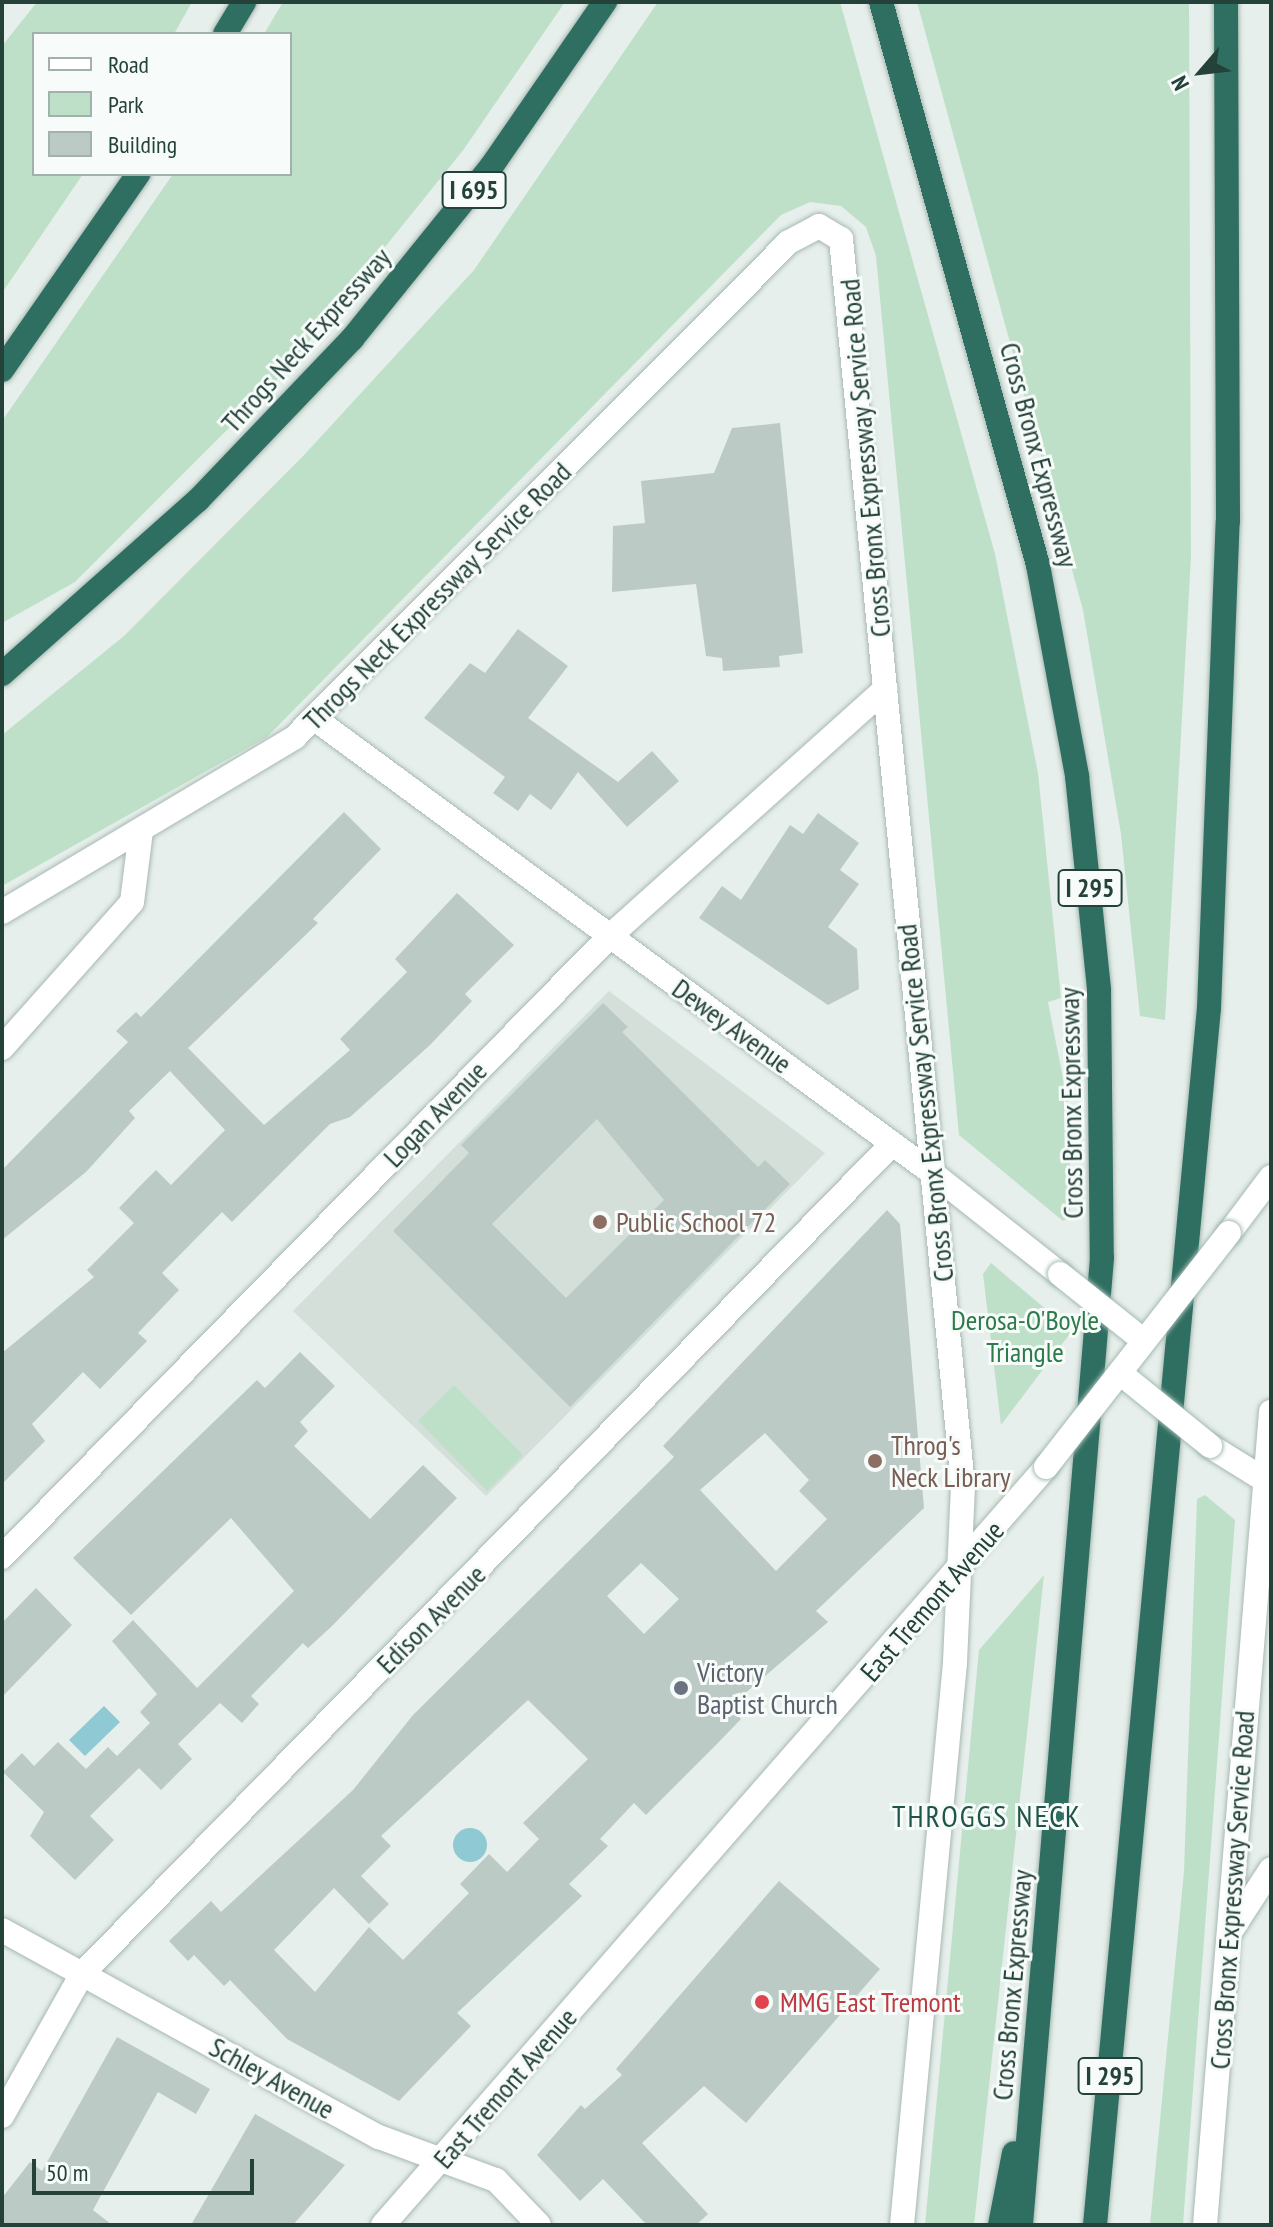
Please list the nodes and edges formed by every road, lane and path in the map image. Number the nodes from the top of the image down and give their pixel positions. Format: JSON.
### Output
{"nodes":[{"id":1,"x":244,"y":2,"type":"edge"},
{"id":2,"x":605,"y":2,"type":"edge"},
{"id":3,"x":881,"y":2,"type":"edge"},
{"id":4,"x":1226,"y":2,"type":"edge"},
{"id":5,"x":226,"y":32,"type":"edge"},
{"id":6,"x":137,"y":176,"type":"edge"},
{"id":7,"x":827,"y":228,"type":"joint"},
{"id":8,"x":2,"y":370,"type":"edge"},
{"id":9,"x":2,"y":674,"type":"edge"},
{"id":10,"x":885,"y":689,"type":"junction"},
{"id":11,"x":315,"y":719,"type":"junction"},
{"id":12,"x":141,"y":831,"type":"junction"},
{"id":13,"x":2,"y":912,"type":"edge"},
{"id":14,"x":610,"y":936,"type":"junction"},
{"id":15,"x":2,"y":1048,"type":"edge"},
{"id":16,"x":892,"y":1144,"type":"junction"},
{"id":17,"x":931,"y":1172,"type":"junction"},
{"id":18,"x":1271,"y":1177,"type":"edge"},
{"id":19,"x":1144,"y":1341,"type":"junction"},
{"id":20,"x":1120,"y":1373,"type":"junction"},
{"id":21,"x":1271,"y":1412,"type":"edge"},
{"id":22,"x":1268,"y":1483,"type":"edge"},
{"id":23,"x":2,"y":1557,"type":"edge"},
{"id":24,"x":961,"y":1572,"type":"junction"},
{"id":25,"x":1271,"y":1869,"type":"edge"},
{"id":26,"x":2,"y":1930,"type":"edge"},
{"id":27,"x":1229,"y":1934,"type":"junction"},
{"id":28,"x":82,"y":1974,"type":"junction"},
{"id":29,"x":1040,"y":2013,"type":"junction"},
{"id":30,"x":2,"y":2116,"type":"edge"},
{"id":31,"x":444,"y":2157,"type":"junction"},
{"id":32,"x":383,"y":2225,"type":"edge"},
{"id":33,"x":539,"y":2225,"type":"edge"},
{"id":34,"x":902,"y":2225,"type":"edge"},
{"id":35,"x":1000,"y":2225,"type":"edge"},
{"id":36,"x":1021,"y":2225,"type":"edge"},
{"id":37,"x":1095,"y":2225,"type":"edge"},
{"id":38,"x":1205,"y":2225,"type":"edge"}],
"edges":[{"from":1,"to":5,"type":"highway"},
{"from":2,"to":9,"type":"highway","name":"Throgs Neck Expressway","number":"I 695"},
{"from":3,"to":29,"type":"highway","name":"Cross Bronx Expressway","number":"I 295"},
{"from":4,"to":37,"type":"highway","number":"I 295"},
{"from":6,"to":8,"type":"highway"},
{"from":7,"to":10,"type":"street","name":"Cross Bronx Expressway Service Road"},
{"from":7,"to":11,"type":"street","name":"Throgs Neck Expressway Service Road"},
{"from":10,"to":14,"type":"street","name":"Logan Avenue"},
{"from":10,"to":17,"type":"street","name":"Cross Bronx Expressway Service Road"},
{"from":11,"to":12,"type":"street","name":"Throgs Neck Expressway Service Road"},
{"from":11,"to":14,"type":"street","name":"Dewey Avenue"},
{"from":12,"to":13,"type":"street","name":"Throgs Neck Expressway Service Road"},
{"from":12,"to":15,"type":"street"},
{"from":14,"to":16,"type":"street","name":"Dewey Avenue"},
{"from":14,"to":23,"type":"street","name":"Logan Avenue"},
{"from":16,"to":17,"type":"street","name":"Dewey Avenue"},
{"from":16,"to":28,"type":"street","name":"Edison Avenue"},
{"from":17,"to":19,"type":"street","name":"Dewey Avenue","bridge":true},
{"from":17,"to":24,"type":"street","name":"Cross Bronx Expressway Service Road"},
{"from":18,"to":19,"type":"street","name":"East Tremont Avenue","bridge":true},
{"from":19,"to":20,"type":"street","name":"East Tremont Avenue","bridge":true},
{"from":20,"to":22,"type":"street","bridge":true},
{"from":20,"to":24,"type":"street","name":"East Tremont Avenue","bridge":true},
{"from":21,"to":22,"type":"street","name":"Cross Bronx Expressway Service Road"},
{"from":22,"to":27,"type":"street","name":"Cross Bronx Expressway Service Road"},
{"from":24,"to":31,"type":"street","name":"East Tremont Avenue"},
{"from":24,"to":34,"type":"street","name":"Cross Bronx Expressway Service Road"},
{"from":25,"to":27,"type":"street"},
{"from":26,"to":28,"type":"street","name":"Schley Avenue"},
{"from":27,"to":38,"type":"street","name":"Cross Bronx Expressway Service Road"},
{"from":28,"to":30,"type":"street","name":"Edison Avenue"},
{"from":28,"to":31,"type":"street","name":"Schley Avenue"},
{"from":29,"to":35,"type":"highway"},
{"from":29,"to":36,"type":"highway","name":"Cross Bronx Expressway","number":"I 295"},
{"from":31,"to":32,"type":"street","name":"East Tremont Avenue"},
{"from":31,"to":33,"type":"street","name":"Schley Avenue"}]}
